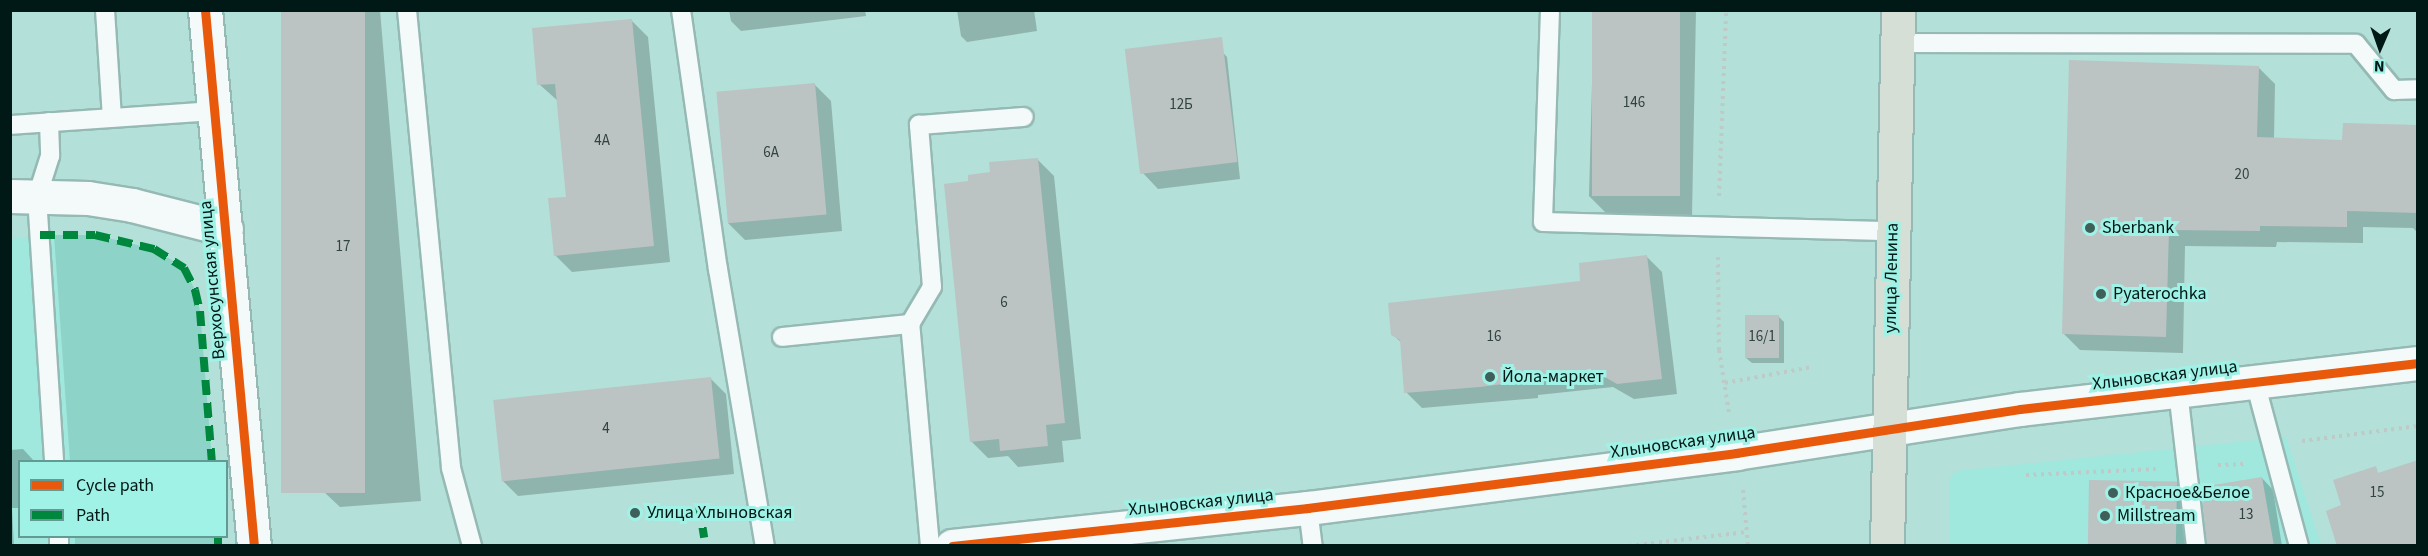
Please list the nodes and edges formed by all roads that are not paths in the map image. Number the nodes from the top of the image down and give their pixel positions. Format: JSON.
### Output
{"nodes":[{"id":1,"x":105,"y":10,"type":"edge"},
{"id":2,"x":205,"y":10,"type":"edge"},
{"id":3,"x":407,"y":10,"type":"edge"},
{"id":4,"x":681,"y":10,"type":"edge"},
{"id":5,"x":1550,"y":10,"type":"edge"},
{"id":6,"x":1898,"y":10,"type":"edge"},
{"id":7,"x":1897,"y":43,"type":"junction"},
{"id":8,"x":2418,"y":89,"type":"edge"},
{"id":9,"x":213,"y":111,"type":"junction"},
{"id":10,"x":1024,"y":117,"type":"dead end"},
{"id":11,"x":112,"y":118,"type":"junction"},
{"id":12,"x":49,"y":122,"type":"junction"},
{"id":13,"x":10,"y":125,"type":"edge"},
{"id":14,"x":24,"y":196,"type":"edge"},
{"id":15,"x":226,"y":229,"type":"junction"},
{"id":16,"x":1893,"y":231,"type":"junction"},
{"id":17,"x":910,"y":324,"type":"junction"},
{"id":18,"x":782,"y":338,"type":"dead end"},
{"id":19,"x":2418,"y":363,"type":"edge"},
{"id":20,"x":2255,"y":382,"type":"junction"},
{"id":21,"x":2178,"y":391,"type":"junction"},
{"id":22,"x":1888,"y":430,"type":"junction"},
{"id":23,"x":54,"y":460,"type":"edge"},
{"id":24,"x":1308,"y":508,"type":"junction"},
{"id":25,"x":254,"y":546,"type":"edge"},
{"id":26,"x":472,"y":546,"type":"edge"},
{"id":27,"x":765,"y":546,"type":"edge"},
{"id":28,"x":930,"y":546,"type":"edge"},
{"id":29,"x":952,"y":546,"type":"edge"},
{"id":30,"x":1312,"y":546,"type":"edge"},
{"id":31,"x":1887,"y":546,"type":"edge"},
{"id":32,"x":2196,"y":546,"type":"edge"},
{"id":33,"x":2299,"y":546,"type":"edge"}],
"edges":[{"from":1,"to":11,"type":"lane"},
{"from":2,"to":9,"type":"street","name":"Верхосунская улица"},
{"from":3,"to":26,"type":"lane"},
{"from":4,"to":27,"type":"lane"},
{"from":5,"to":16,"type":"lane"},
{"from":6,"to":7,"type":"main road","name":"улица Ленина"},
{"from":7,"to":8,"type":"lane"},
{"from":7,"to":16,"type":"main road","name":"улица Ленина"},
{"from":9,"to":11,"type":"lane"},
{"from":9,"to":15,"type":"street","name":"Верхосунская улица"},
{"from":10,"to":17,"type":"lane"},
{"from":11,"to":12,"type":"lane"},
{"from":12,"to":13,"type":"lane"},
{"from":12,"to":14,"type":"lane"},
{"from":14,"to":15,"type":"street"},
{"from":14,"to":23,"type":"lane"},
{"from":15,"to":25,"type":"street","name":"Верхосунская улица"},
{"from":16,"to":22,"type":"main road","name":"улица Ленина"},
{"from":17,"to":18,"type":"lane"},
{"from":17,"to":28,"type":"lane"},
{"from":19,"to":20,"type":"street","name":"Хлыновская улица"},
{"from":20,"to":21,"type":"street","name":"Хлыновская улица"},
{"from":20,"to":33,"type":"lane"},
{"from":21,"to":22,"type":"street","name":"Хлыновская улица"},
{"from":21,"to":32,"type":"lane"},
{"from":22,"to":24,"type":"street","name":"Хлыновская улица"},
{"from":22,"to":31,"type":"main road","name":"улица Ленина"},
{"from":24,"to":29,"type":"street","name":"Хлыновская улица"},
{"from":24,"to":30,"type":"lane"}]}
